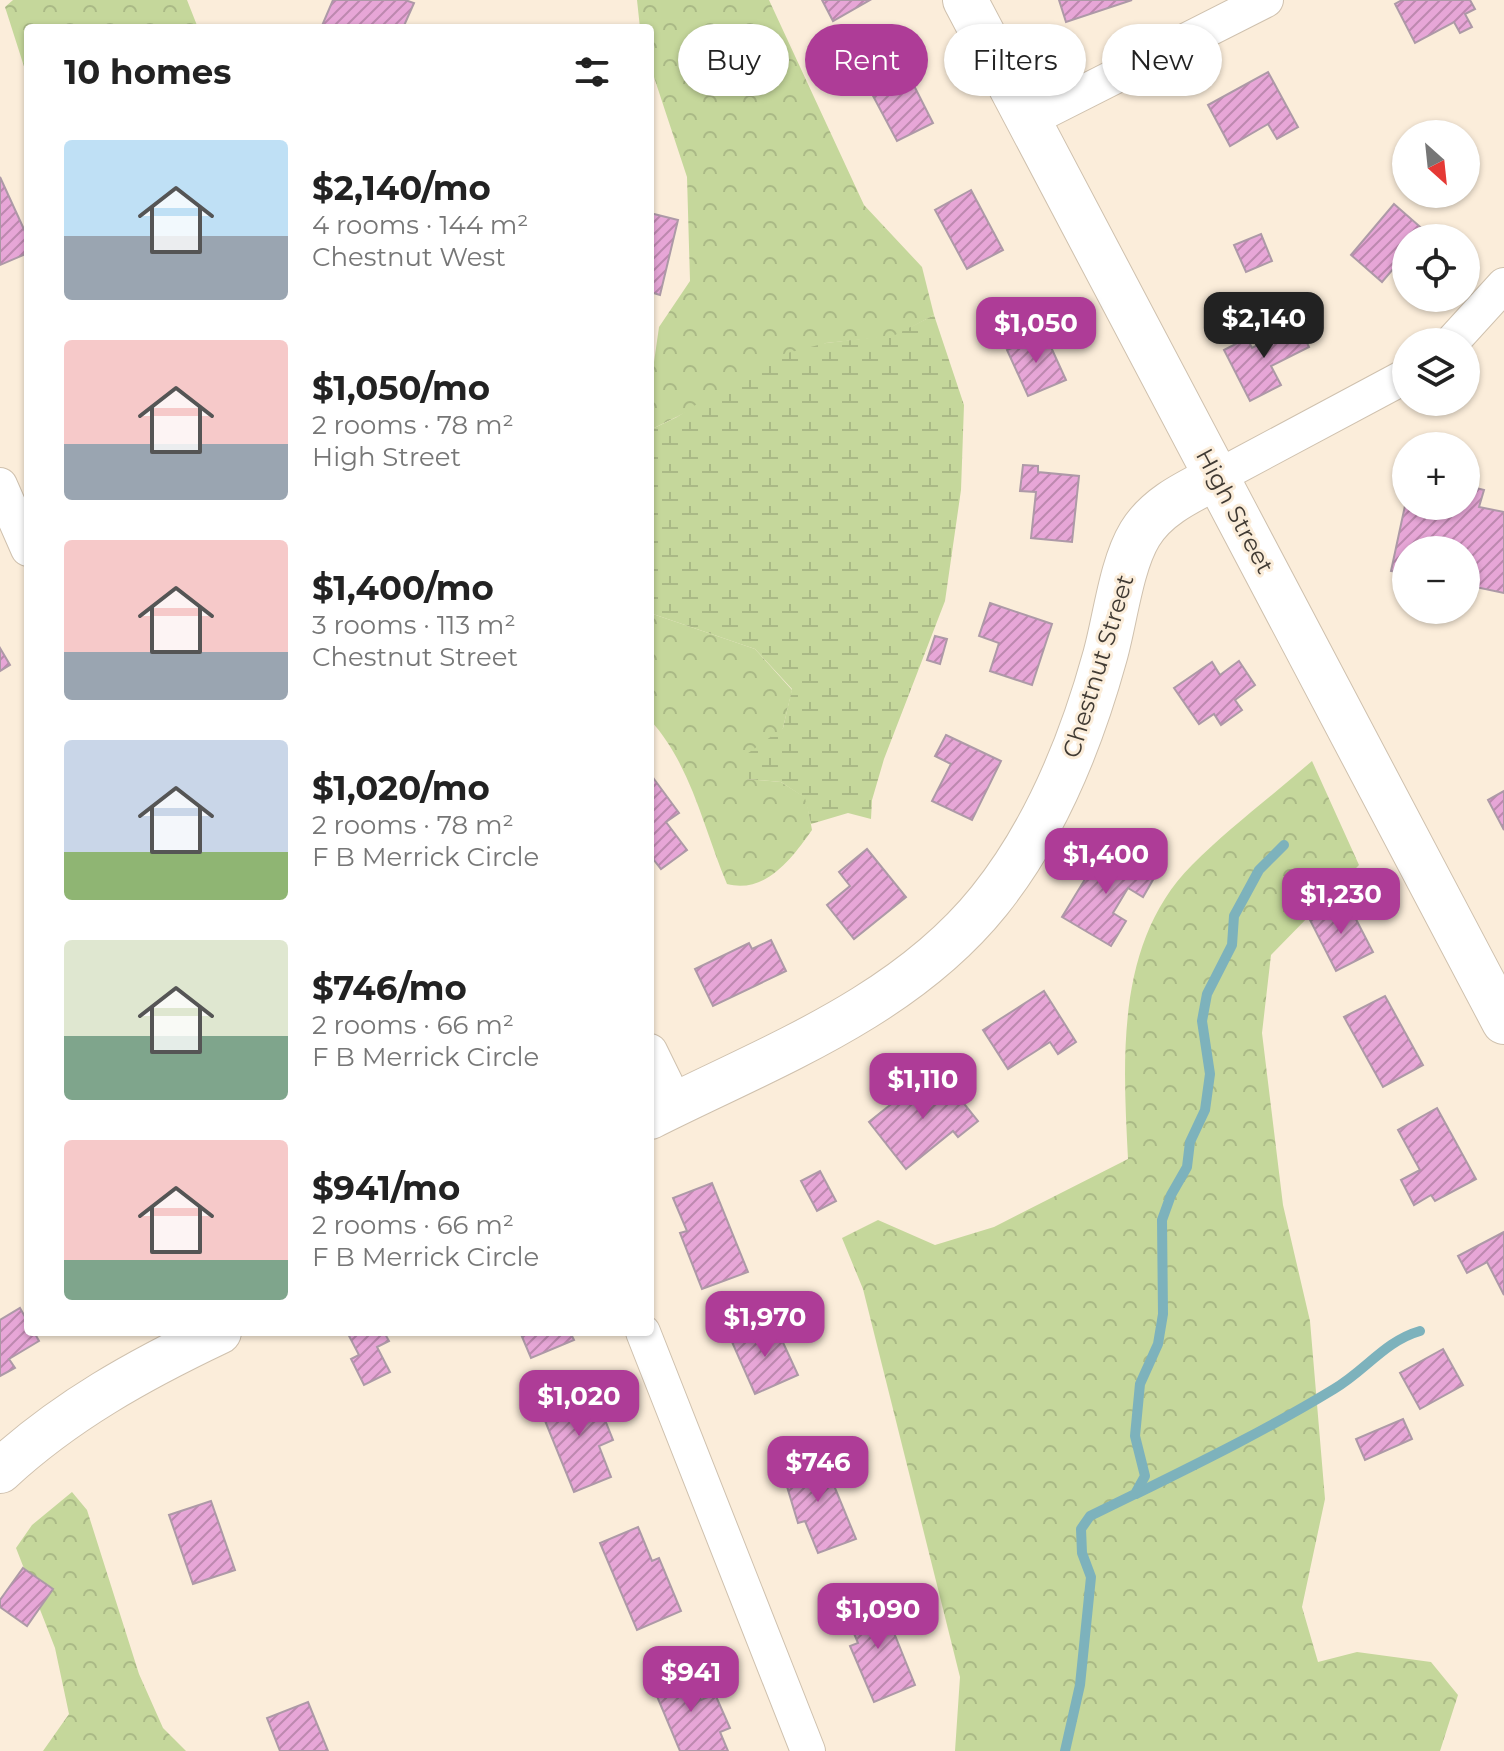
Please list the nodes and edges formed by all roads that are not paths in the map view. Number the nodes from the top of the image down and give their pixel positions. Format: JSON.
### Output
{"nodes":[{"id":1,"x":965,"y":0,"type":"edge"},
{"id":2,"x":1266,"y":0,"type":"edge"},
{"id":3,"x":1027,"y":121,"type":"junction"},
{"id":4,"x":1504,"y":285,"type":"edge"},
{"id":5,"x":1465,"y":328,"type":"edge"},
{"id":6,"x":1392,"y":383,"type":"edge"},
{"id":7,"x":1217,"y":477,"type":"junction"},
{"id":8,"x":14,"y":504,"type":"edge"},
{"id":9,"x":24,"y":536,"type":"edge"},
{"id":10,"x":1504,"y":1022,"type":"edge"},
{"id":11,"x":654,"y":1069,"type":"edge"},
{"id":12,"x":663,"y":1110,"type":"edge"},
{"id":13,"x":211,"y":1336,"type":"edge"},
{"id":14,"x":645,"y":1336,"type":"edge"},
{"id":15,"x":0,"y":1471,"type":"edge"},
{"id":16,"x":808,"y":1751,"type":"edge"}],
"edges":[{"from":1,"to":3,"type":"main road","name":"High Street"},
{"from":2,"to":3,"type":"street"},
{"from":3,"to":7,"type":"main road","name":"High Street"},
{"from":4,"to":5,"type":"street"},
{"from":6,"to":7,"type":"street"},
{"from":7,"to":10,"type":"main road","name":"High Street"},
{"from":7,"to":12,"type":"main road","name":"Chestnut Street"},
{"from":8,"to":9,"type":"street"},
{"from":11,"to":12,"type":"street"},
{"from":13,"to":15,"type":"main road"},
{"from":14,"to":16,"type":"street"}]}
